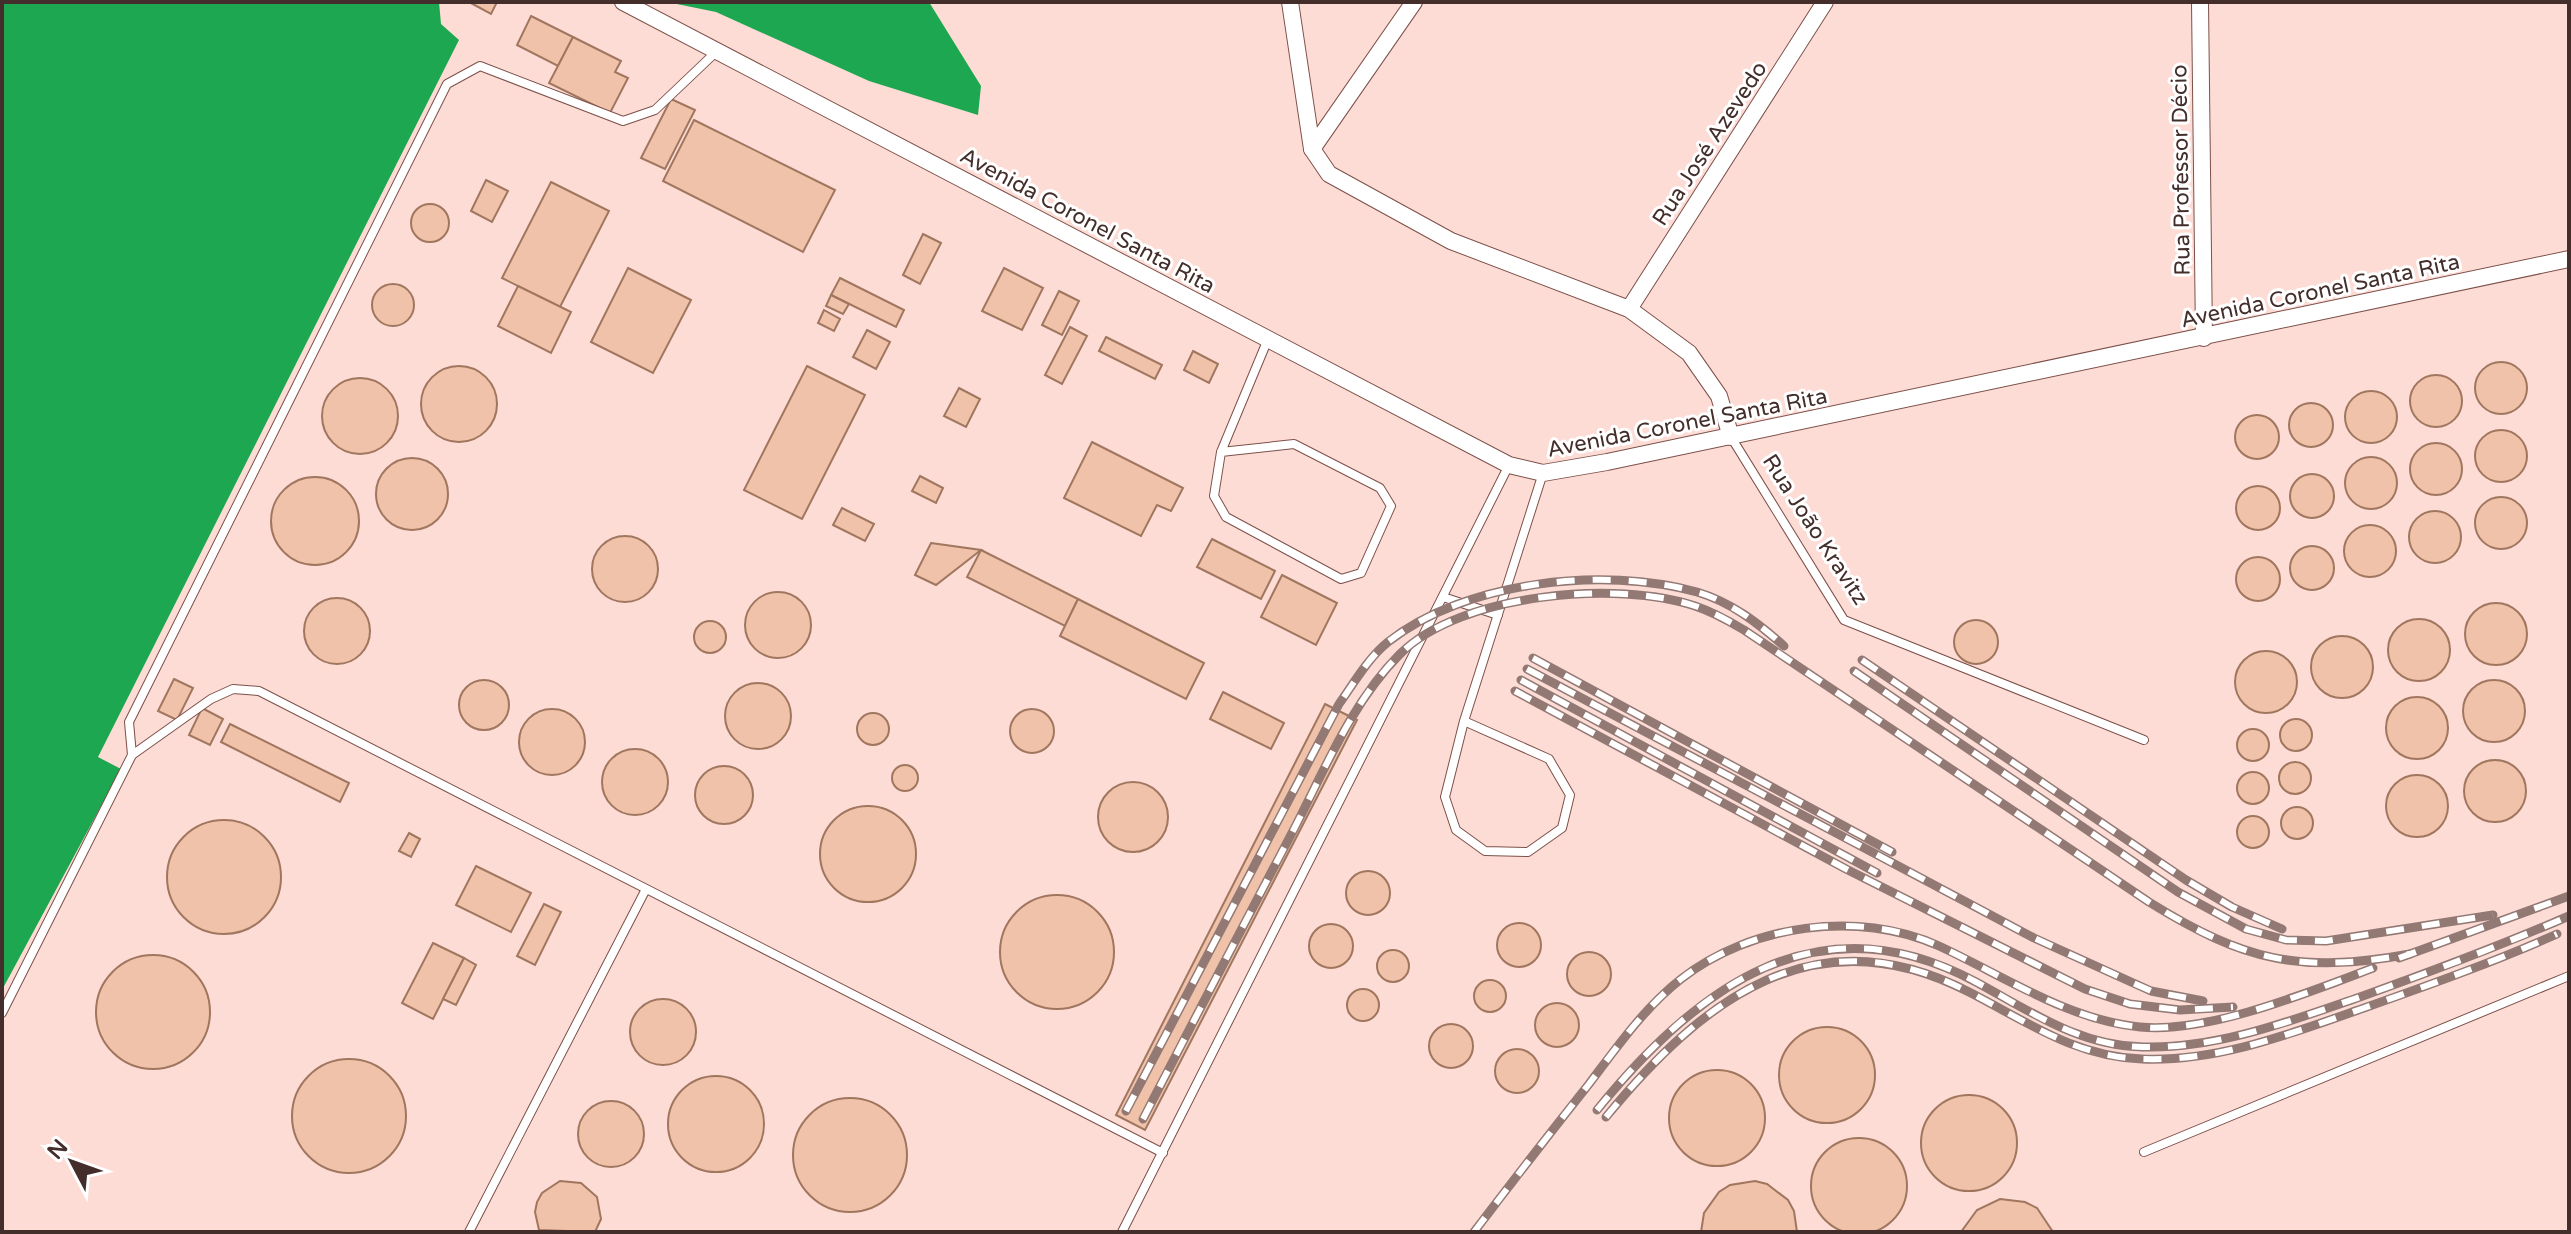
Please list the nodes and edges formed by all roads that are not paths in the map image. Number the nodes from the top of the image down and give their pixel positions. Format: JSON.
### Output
{"nodes":[{"id":1,"x":623,"y":2,"type":"edge"},
{"id":2,"x":1290,"y":2,"type":"edge"},
{"id":3,"x":1414,"y":2,"type":"edge"},
{"id":4,"x":1825,"y":2,"type":"edge"},
{"id":5,"x":2200,"y":2,"type":"edge"},
{"id":6,"x":717,"y":51,"type":"junction"},
{"id":7,"x":1312,"y":149,"type":"junction"},
{"id":8,"x":2569,"y":259,"type":"edge"},
{"id":9,"x":1629,"y":309,"type":"junction"},
{"id":10,"x":2204,"y":338,"type":"junction"},
{"id":11,"x":1268,"y":339,"type":"junction"},
{"id":12,"x":1731,"y":437,"type":"junction"},
{"id":13,"x":1221,"y":452,"type":"junction"},
{"id":14,"x":1509,"y":465,"type":"junction"},
{"id":15,"x":1543,"y":473,"type":"junction"},
{"id":16,"x":1443,"y":597,"type":"junction"},
{"id":17,"x":1498,"y":615,"type":"junction"},
{"id":18,"x":1464,"y":721,"type":"junction"},
{"id":19,"x":2144,"y":740,"type":"dead end"},
{"id":20,"x":132,"y":755,"type":"junction"},
{"id":21,"x":645,"y":891,"type":"junction"},
{"id":22,"x":2569,"y":976,"type":"edge"},
{"id":23,"x":2,"y":1013,"type":"edge"},
{"id":24,"x":2144,"y":1152,"type":"dead end"},
{"id":25,"x":1163,"y":1153,"type":"junction"},
{"id":26,"x":469,"y":1232,"type":"edge"},
{"id":27,"x":1122,"y":1232,"type":"edge"}],
"edges":[{"from":1,"to":6,"type":"street","name":"Avenida Coronel Santa Rita"},
{"from":2,"to":7,"type":"street"},
{"from":3,"to":7,"type":"street"},
{"from":4,"to":9,"type":"street","name":"Rua José Azevedo"},
{"from":5,"to":10,"type":"street","name":"Rua Professor Décio"},
{"from":6,"to":11,"type":"street","name":"Avenida Coronel Santa Rita"},
{"from":6,"to":20,"type":"lane"},
{"from":7,"to":9,"type":"street","name":"Rua João Kravitz"},
{"from":8,"to":10,"type":"street","name":"Avenida Coronel Santa Rita"},
{"from":9,"to":12,"type":"street","name":"Rua João Kravitz"},
{"from":10,"to":12,"type":"street","name":"Avenida Coronel Santa Rita"},
{"from":11,"to":13,"type":"lane"},
{"from":11,"to":14,"type":"street","name":"Avenida Coronel Santa Rita"},
{"from":12,"to":15,"type":"street","name":"Avenida Coronel Santa Rita"},
{"from":12,"to":19,"type":"lane","name":"Rua João Kravitz"},
{"from":13,"to":13,"type":"lane"},
{"from":14,"to":15,"type":"street","name":"Avenida Coronel Santa Rita"},
{"from":14,"to":16,"type":"lane"},
{"from":15,"to":17,"type":"lane"},
{"from":16,"to":17,"type":"lane"},
{"from":16,"to":25,"type":"lane"},
{"from":17,"to":18,"type":"lane"},
{"from":18,"to":18,"type":"lane"},
{"from":20,"to":21,"type":"lane"},
{"from":20,"to":23,"type":"lane"},
{"from":21,"to":25,"type":"lane"},
{"from":21,"to":26,"type":"lane"},
{"from":22,"to":24,"type":"lane"},
{"from":25,"to":27,"type":"lane"}]}
